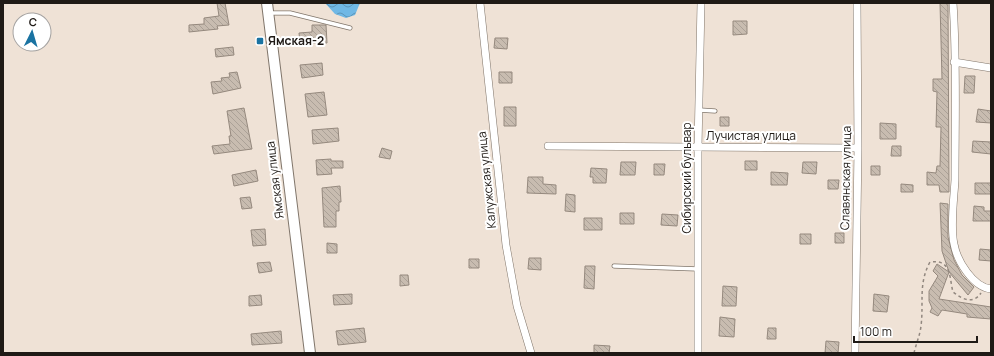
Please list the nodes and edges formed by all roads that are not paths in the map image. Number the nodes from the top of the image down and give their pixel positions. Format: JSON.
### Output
{"nodes":[{"id":1,"x":480,"y":3,"type":"edge"},
{"id":2,"x":701,"y":3,"type":"edge"},
{"id":3,"x":857,"y":3,"type":"edge"},
{"id":4,"x":953,"y":3,"type":"edge"},
{"id":5,"x":268,"y":8,"type":"edge"},
{"id":6,"x":350,"y":28,"type":"dead end"},
{"id":7,"x":954,"y":62,"type":"junction"},
{"id":8,"x":991,"y":68,"type":"edge"},
{"id":9,"x":699,"y":110,"type":"junction"},
{"id":10,"x":715,"y":110,"type":"dead end"},
{"id":11,"x":548,"y":146,"type":"dead end"},
{"id":12,"x":698,"y":147,"type":"junction"},
{"id":13,"x":858,"y":148,"type":"junction"},
{"id":14,"x":614,"y":266,"type":"dead end"},
{"id":15,"x":698,"y":269,"type":"junction"},
{"id":16,"x":987,"y":288,"type":"edge"},
{"id":17,"x":310,"y":353,"type":"edge"},
{"id":18,"x":531,"y":353,"type":"edge"},
{"id":19,"x":698,"y":353,"type":"edge"},
{"id":20,"x":855,"y":353,"type":"edge"}],
"edges":[{"from":1,"to":18,"type":"street","name":"Калужская улица"},
{"from":2,"to":9,"type":"street","name":"Сибирский бульвар"},
{"from":3,"to":13,"type":"street","name":"Славянская улица"},
{"from":4,"to":7,"type":"street"},
{"from":5,"to":6,"type":"lane"},
{"from":5,"to":17,"type":"main road","name":"Ямская улица"},
{"from":7,"to":8,"type":"street"},
{"from":7,"to":16,"type":"street"},
{"from":9,"to":10,"type":"lane"},
{"from":9,"to":12,"type":"street","name":"Сибирский бульвар"},
{"from":11,"to":12,"type":"street","name":"Лучистая улица"},
{"from":12,"to":13,"type":"street","name":"Лучистая улица"},
{"from":12,"to":15,"type":"street","name":"Сибирский бульвар"},
{"from":13,"to":20,"type":"street","name":"Славянская улица"},
{"from":14,"to":15,"type":"lane"},
{"from":15,"to":19,"type":"street","name":"Сибирский бульвар"}]}
